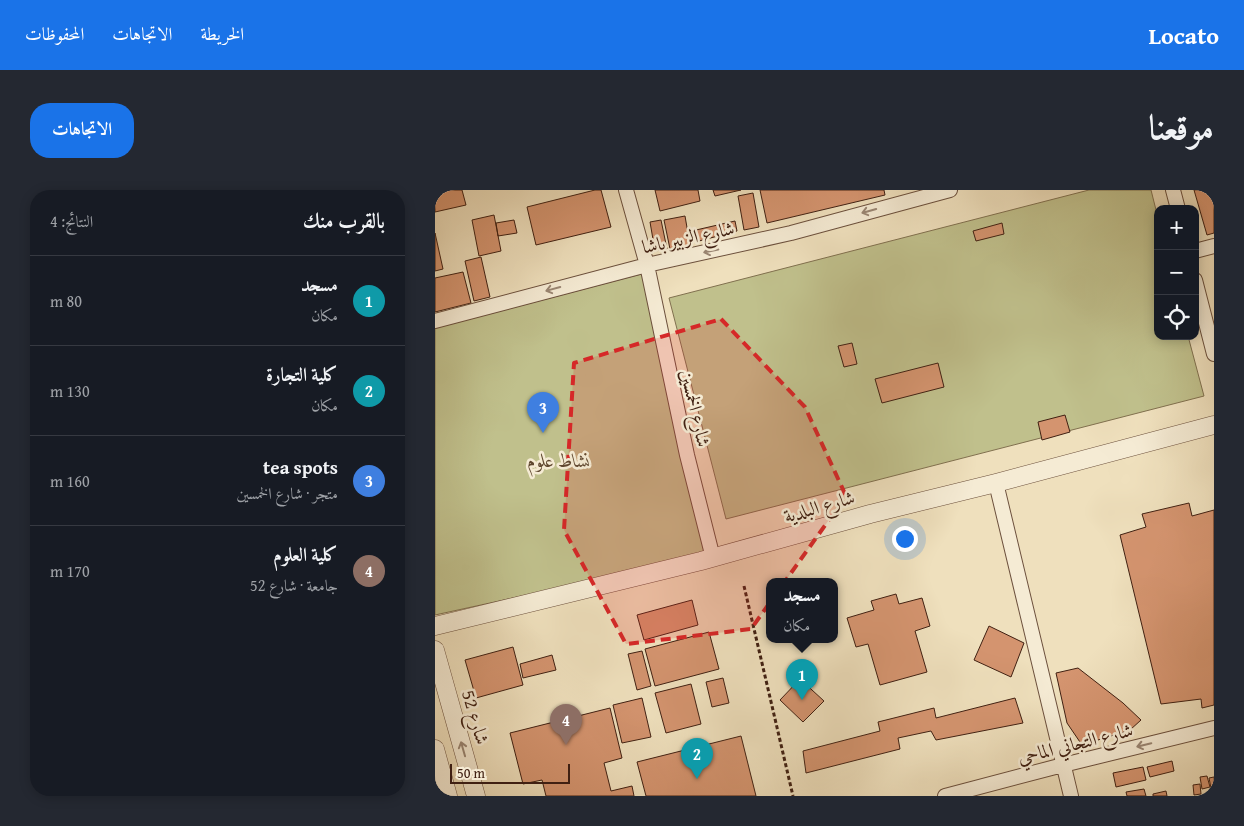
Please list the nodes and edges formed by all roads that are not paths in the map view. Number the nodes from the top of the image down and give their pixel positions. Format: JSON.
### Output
{"nodes":[{"id":1,"x":626,"y":190,"type":"edge"},
{"id":2,"x":950,"y":190,"type":"edge"},
{"id":3,"x":1173,"y":190,"type":"edge"},
{"id":4,"x":1177,"y":205,"type":"edge"},
{"id":5,"x":1214,"y":246,"type":"edge"},
{"id":6,"x":1199,"y":250,"type":"edge"},
{"id":7,"x":647,"y":265,"type":"junction"},
{"id":8,"x":1199,"y":295,"type":"edge"},
{"id":9,"x":435,"y":321,"type":"edge"},
{"id":10,"x":1214,"y":354,"type":"edge"},
{"id":11,"x":1214,"y":425,"type":"edge"},
{"id":12,"x":996,"y":483,"type":"junction"},
{"id":13,"x":713,"y":558,"type":"junction"},
{"id":14,"x":435,"y":626,"type":"edge"},
{"id":15,"x":435,"y":650,"type":"edge"},
{"id":16,"x":1214,"y":728,"type":"edge"},
{"id":17,"x":435,"y":749,"type":"edge"},
{"id":18,"x":1063,"y":765,"type":"junction"},
{"id":19,"x":449,"y":796,"type":"edge"},
{"id":20,"x":476,"y":796,"type":"edge"},
{"id":21,"x":945,"y":796,"type":"edge"},
{"id":22,"x":1071,"y":796,"type":"edge"}],
"edges":[{"from":1,"to":7,"type":"street","name":"شارع الخمسين"},
{"from":2,"to":7,"type":"street","name":"شارع الزبير باشا","one_way":true},
{"from":3,"to":4,"type":"street"},
{"from":5,"to":6,"type":"street"},
{"from":7,"to":9,"type":"street","name":"شارع الزبير باشا","one_way":true},
{"from":7,"to":13,"type":"street","name":"شارع الخمسين"},
{"from":8,"to":10,"type":"street"},
{"from":11,"to":12,"type":"street","name":"شارع البلدية"},
{"from":12,"to":13,"type":"street","name":"شارع البلدية"},
{"from":12,"to":18,"type":"street"},
{"from":13,"to":14,"type":"street","name":"شارع البلدية"},
{"from":20,"to":15,"type":"street","name":"شارع 52","one_way":true},
{"from":16,"to":18,"type":"street","name":"شارع التجاني الماحي","one_way":true},
{"from":17,"to":19,"type":"street"},
{"from":18,"to":21,"type":"street","name":"شارع التجاني الماحي"},
{"from":18,"to":22,"type":"street"}]}
